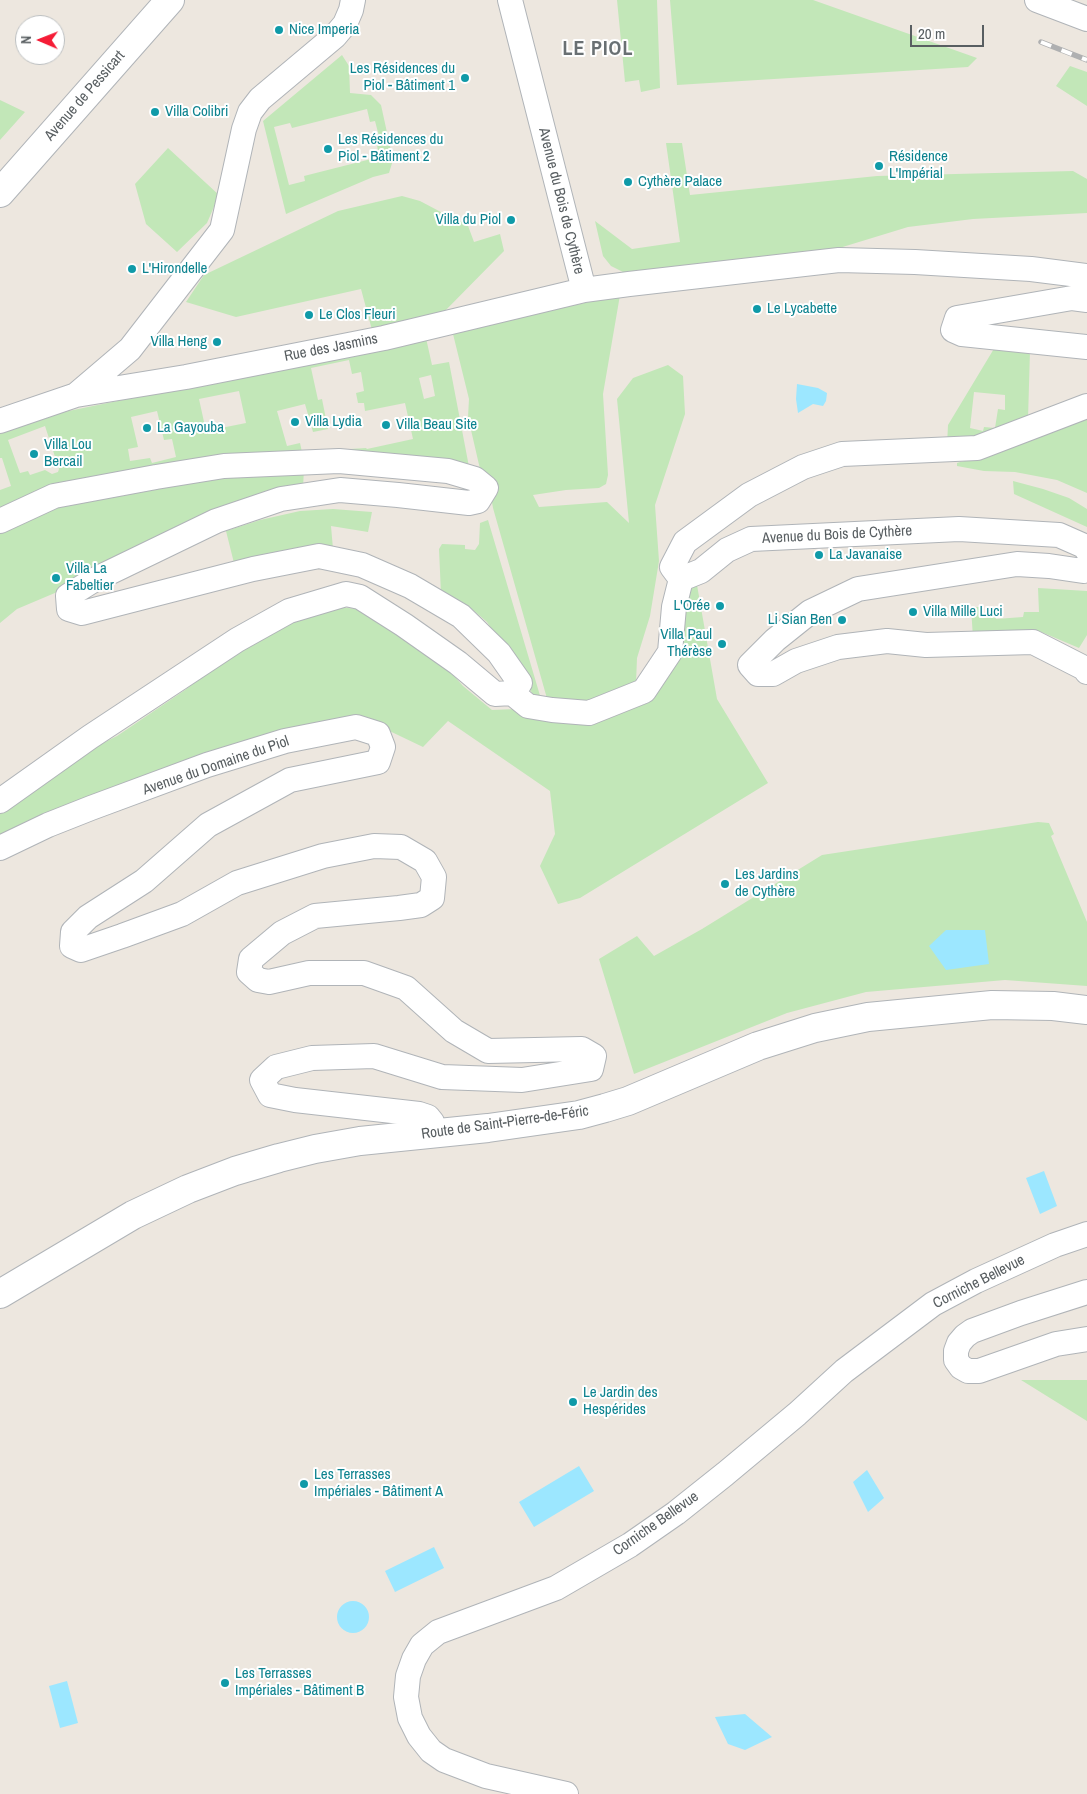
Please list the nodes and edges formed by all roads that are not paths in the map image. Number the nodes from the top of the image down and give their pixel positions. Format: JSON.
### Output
{"nodes":[{"id":1,"x":170,"y":0,"type":"edge"},
{"id":2,"x":353,"y":0,"type":"edge"},
{"id":3,"x":510,"y":0,"type":"edge"},
{"id":4,"x":1036,"y":0,"type":"edge"},
{"id":5,"x":1087,"y":19,"type":"edge"},
{"id":6,"x":0,"y":193,"type":"edge"},
{"id":7,"x":1087,"y":276,"type":"edge"},
{"id":8,"x":584,"y":290,"type":"junction"},
{"id":9,"x":1087,"y":300,"type":"edge"},
{"id":10,"x":1087,"y":347,"type":"edge"},
{"id":11,"x":76,"y":395,"type":"junction"},
{"id":12,"x":1087,"y":406,"type":"edge"},
{"id":13,"x":0,"y":421,"type":"edge"},
{"id":14,"x":0,"y":521,"type":"edge"},
{"id":15,"x":1087,"y":550,"type":"edge"},
{"id":16,"x":1087,"y":565,"type":"edge"},
{"id":17,"x":681,"y":579,"type":"junction"},
{"id":18,"x":1087,"y":672,"type":"edge"},
{"id":19,"x":512,"y":693,"type":"junction"},
{"id":20,"x":0,"y":801,"type":"edge"},
{"id":21,"x":0,"y":848,"type":"edge"},
{"id":22,"x":1087,"y":1010,"type":"edge"},
{"id":23,"x":436,"y":1133,"type":"junction"},
{"id":24,"x":1087,"y":1234,"type":"edge"},
{"id":25,"x":1087,"y":1292,"type":"edge"},
{"id":26,"x":0,"y":1294,"type":"edge"},
{"id":27,"x":1087,"y":1339,"type":"edge"},
{"id":28,"x":566,"y":1794,"type":"edge"}],
"edges":[{"from":1,"to":6,"type":"street","name":"Avenue de Pessicart"},
{"from":2,"to":11,"type":"street"},
{"from":3,"to":8,"type":"street","name":"Avenue du Bois de Cythère"},
{"from":4,"to":5,"type":"street"},
{"from":7,"to":8,"type":"street","name":"Avenue du Bois de Cythère"},
{"from":8,"to":11,"type":"street","name":"Rue des Jasmins"},
{"from":9,"to":10,"type":"street"},
{"from":11,"to":13,"type":"street"},
{"from":12,"to":17,"type":"street"},
{"from":14,"to":19,"type":"street"},
{"from":15,"to":17,"type":"street","name":"Avenue du Bois de Cythère"},
{"from":16,"to":18,"type":"street"},
{"from":17,"to":19,"type":"street"},
{"from":19,"to":20,"type":"street"},
{"from":21,"to":23,"type":"street","name":"Avenue du Domaine du Piol"},
{"from":22,"to":23,"type":"street","name":"Route de Saint-Pierre-de-Féric"},
{"from":23,"to":26,"type":"street","name":"Route de Saint-Pierre-de-Féric"},
{"from":24,"to":28,"type":"street","name":"Corniche Bellevue"},
{"from":25,"to":27,"type":"street"}]}
